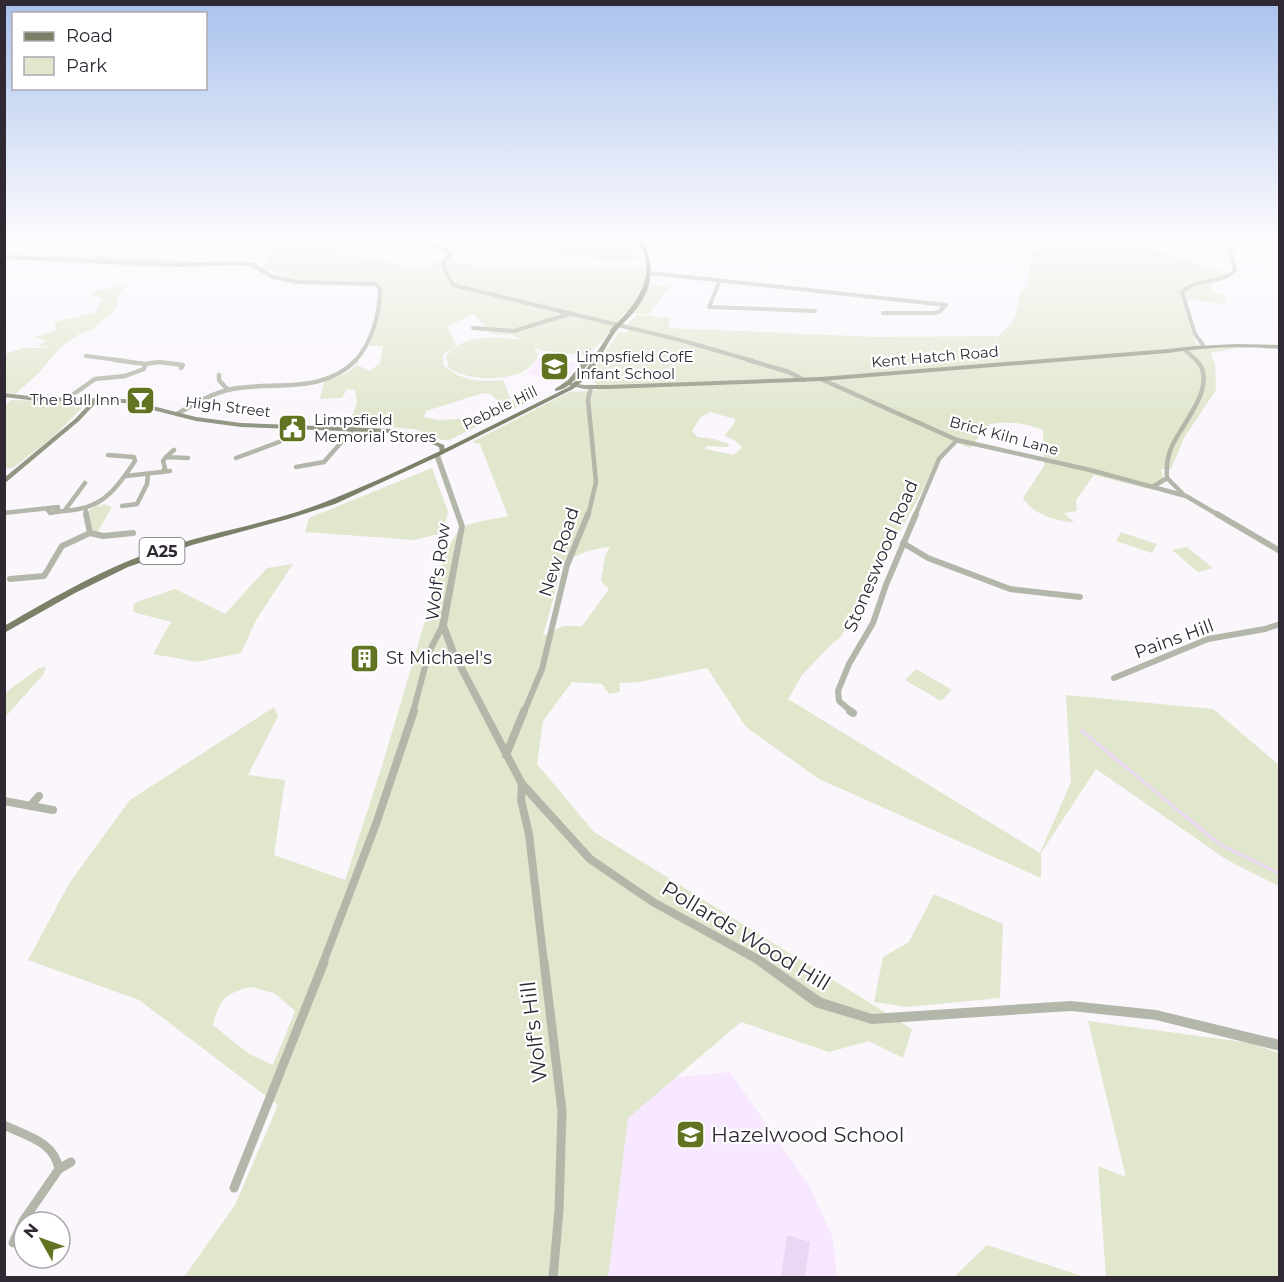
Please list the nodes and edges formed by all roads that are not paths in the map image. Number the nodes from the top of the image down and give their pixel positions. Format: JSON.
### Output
{"nodes":[{"id":1,"x":379,"y":300,"type":"edge"},
{"id":2,"x":512,"y":300,"type":"edge"},
{"id":3,"x":639,"y":300,"type":"edge"},
{"id":4,"x":712,"y":300,"type":"edge"},
{"id":5,"x":899,"y":300,"type":"edge"},
{"id":6,"x":1185,"y":300,"type":"edge"},
{"id":7,"x":815,"y":311,"type":"dead end"},
{"id":8,"x":883,"y":313,"type":"dead end"},
{"id":9,"x":569,"y":314,"type":"junction"},
{"id":10,"x":617,"y":327,"type":"junction"},
{"id":11,"x":473,"y":328,"type":"dead end"},
{"id":12,"x":1203,"y":345,"type":"junction"},
{"id":13,"x":1280,"y":347,"type":"edge"},
{"id":14,"x":1185,"y":349,"type":"junction"},
{"id":15,"x":86,"y":356,"type":"dead end"},
{"id":16,"x":145,"y":364,"type":"junction"},
{"id":17,"x":181,"y":368,"type":"dead end"},
{"id":18,"x":219,"y":375,"type":"dead end"},
{"id":19,"x":821,"y":379,"type":"junction"},
{"id":20,"x":804,"y":380,"type":"junction"},
{"id":21,"x":572,"y":382,"type":"junction"},
{"id":22,"x":591,"y":387,"type":"junction"},
{"id":23,"x":228,"y":390,"type":"junction"},
{"id":24,"x":4,"y":395,"type":"edge"},
{"id":25,"x":68,"y":398,"type":"junction"},
{"id":26,"x":95,"y":401,"type":"junction"},
{"id":27,"x":177,"y":414,"type":"junction"},
{"id":28,"x":302,"y":426,"type":"junction"},
{"id":29,"x":353,"y":429,"type":"junction"},
{"id":30,"x":955,"y":441,"type":"junction"},
{"id":31,"x":174,"y":450,"type":"dead end"},
{"id":32,"x":439,"y":451,"type":"junction"},
{"id":33,"x":108,"y":455,"type":"dead end"},
{"id":34,"x":166,"y":458,"type":"junction"},
{"id":35,"x":188,"y":458,"type":"dead end"},
{"id":36,"x":236,"y":458,"type":"dead end"},
{"id":37,"x":296,"y":467,"type":"dead end"},
{"id":38,"x":170,"y":471,"type":"dead end"},
{"id":39,"x":162,"y":472,"type":"junction"},
{"id":40,"x":148,"y":474,"type":"junction"},
{"id":41,"x":126,"y":476,"type":"junction"},
{"id":42,"x":1167,"y":478,"type":"junction"},
{"id":43,"x":4,"y":482,"type":"edge"},
{"id":44,"x":85,"y":483,"type":"dead end"},
{"id":45,"x":1154,"y":486,"type":"junction"},
{"id":46,"x":1186,"y":496,"type":"junction"},
{"id":47,"x":122,"y":506,"type":"dead end"},
{"id":48,"x":85,"y":508,"type":"junction"},
{"id":49,"x":65,"y":510,"type":"junction"},
{"id":50,"x":4,"y":513,"type":"edge"},
{"id":51,"x":90,"y":533,"type":"junction"},
{"id":52,"x":134,"y":533,"type":"dead end"},
{"id":53,"x":903,"y":543,"type":"junction"},
{"id":54,"x":1280,"y":551,"type":"edge"},
{"id":55,"x":10,"y":579,"type":"dead end"},
{"id":56,"x":1080,"y":597,"type":"dead end"},
{"id":57,"x":1280,"y":624,"type":"edge"},
{"id":58,"x":443,"y":625,"type":"junction"},
{"id":59,"x":4,"y":630,"type":"edge"},
{"id":60,"x":1114,"y":678,"type":"dead end"},
{"id":61,"x":853,"y":713,"type":"dead end"},
{"id":62,"x":506,"y":755,"type":"junction"},
{"id":63,"x":522,"y":784,"type":"junction"},
{"id":64,"x":39,"y":796,"type":"dead end"},
{"id":65,"x":4,"y":801,"type":"edge"},
{"id":66,"x":30,"y":807,"type":"junction"},
{"id":67,"x":53,"y":810,"type":"dead end"},
{"id":68,"x":1280,"y":1046,"type":"edge"},
{"id":69,"x":4,"y":1125,"type":"edge"},
{"id":70,"x":71,"y":1162,"type":"dead end"},
{"id":71,"x":59,"y":1169,"type":"junction"},
{"id":72,"x":234,"y":1188,"type":"dead end"},
{"id":73,"x":31,"y":1210,"type":"edge"},
{"id":74,"x":553,"y":1278,"type":"edge"}],
"edges":[{"from":1,"to":23,"type":"street"},
{"from":2,"to":9,"type":"street"},
{"from":3,"to":10,"type":"main road"},
{"from":4,"to":7,"type":"street"},
{"from":5,"to":8,"type":"street"},
{"from":6,"to":12,"type":"street"},
{"from":9,"to":10,"type":"street"},
{"from":9,"to":11,"type":"street"},
{"from":10,"to":20,"type":"street"},
{"from":10,"to":21,"type":"main road"},
{"from":12,"to":13,"type":"main road","name":"Kent Hatch Road"},
{"from":12,"to":14,"type":"main road","name":"Kent Hatch Road"},
{"from":14,"to":19,"type":"main road","name":"Kent Hatch Road"},
{"from":14,"to":42,"type":"street"},
{"from":15,"to":16,"type":"street"},
{"from":16,"to":17,"type":"street"},
{"from":16,"to":25,"type":"street"},
{"from":18,"to":23,"type":"street"},
{"from":19,"to":20,"type":"main road","name":"Kent Hatch Road"},
{"from":19,"to":30,"type":"street","name":"Brick Kiln Lane"},
{"from":20,"to":22,"type":"main road","name":"Kent Hatch Road"},
{"from":21,"to":22,"type":"main road","name":"Kent Hatch Road"},
{"from":21,"to":32,"type":"main road","name":"Pebble Hill"},
{"from":22,"to":62,"type":"street","name":"New Road"},
{"from":23,"to":27,"type":"street"},
{"from":24,"to":25,"type":"main road","name":"High Street"},
{"from":25,"to":26,"type":"main road","name":"High Street"},
{"from":26,"to":27,"type":"main road","name":"High Street"},
{"from":26,"to":43,"type":"main road"},
{"from":27,"to":28,"type":"main road","name":"High Street"},
{"from":28,"to":29,"type":"main road","name":"High Street"},
{"from":28,"to":36,"type":"street"},
{"from":29,"to":32,"type":"main road","name":"High Street"},
{"from":29,"to":37,"type":"street"},
{"from":30,"to":45,"type":"street","name":"Brick Kiln Lane"},
{"from":30,"to":53,"type":"street","name":"Stoneswood Road"},
{"from":31,"to":34,"type":"street"},
{"from":32,"to":58,"type":"street","name":"Wolf's Row"},
{"from":32,"to":59,"type":"main road","name":"Pebble Hill","number":"A25"},
{"from":33,"to":41,"type":"street"},
{"from":34,"to":35,"type":"street"},
{"from":34,"to":39,"type":"street"},
{"from":38,"to":39,"type":"street"},
{"from":39,"to":40,"type":"street"},
{"from":40,"to":41,"type":"street"},
{"from":40,"to":47,"type":"street"},
{"from":41,"to":48,"type":"street"},
{"from":42,"to":45,"type":"street"},
{"from":42,"to":46,"type":"street"},
{"from":44,"to":49,"type":"street"},
{"from":45,"to":46,"type":"street"},
{"from":46,"to":54,"type":"street"},
{"from":48,"to":49,"type":"street"},
{"from":48,"to":51,"type":"street"},
{"from":49,"to":50,"type":"street"},
{"from":51,"to":52,"type":"street"},
{"from":51,"to":55,"type":"street"},
{"from":53,"to":56,"type":"street"},
{"from":53,"to":61,"type":"street","name":"Stoneswood Road"},
{"from":57,"to":60,"type":"street","name":"Pains Hill"},
{"from":58,"to":62,"type":"street","name":"Wolf's Row"},
{"from":58,"to":72,"type":"street"},
{"from":62,"to":63,"type":"street","name":"Pollards Wood Hill"},
{"from":63,"to":68,"type":"street","name":"Pollards Wood Hill"},
{"from":63,"to":74,"type":"street","name":"Wolf's Hill"},
{"from":64,"to":66,"type":"street"},
{"from":65,"to":66,"type":"street"},
{"from":66,"to":67,"type":"street"},
{"from":69,"to":71,"type":"street"},
{"from":70,"to":71,"type":"street"},
{"from":71,"to":73,"type":"street"}]}
